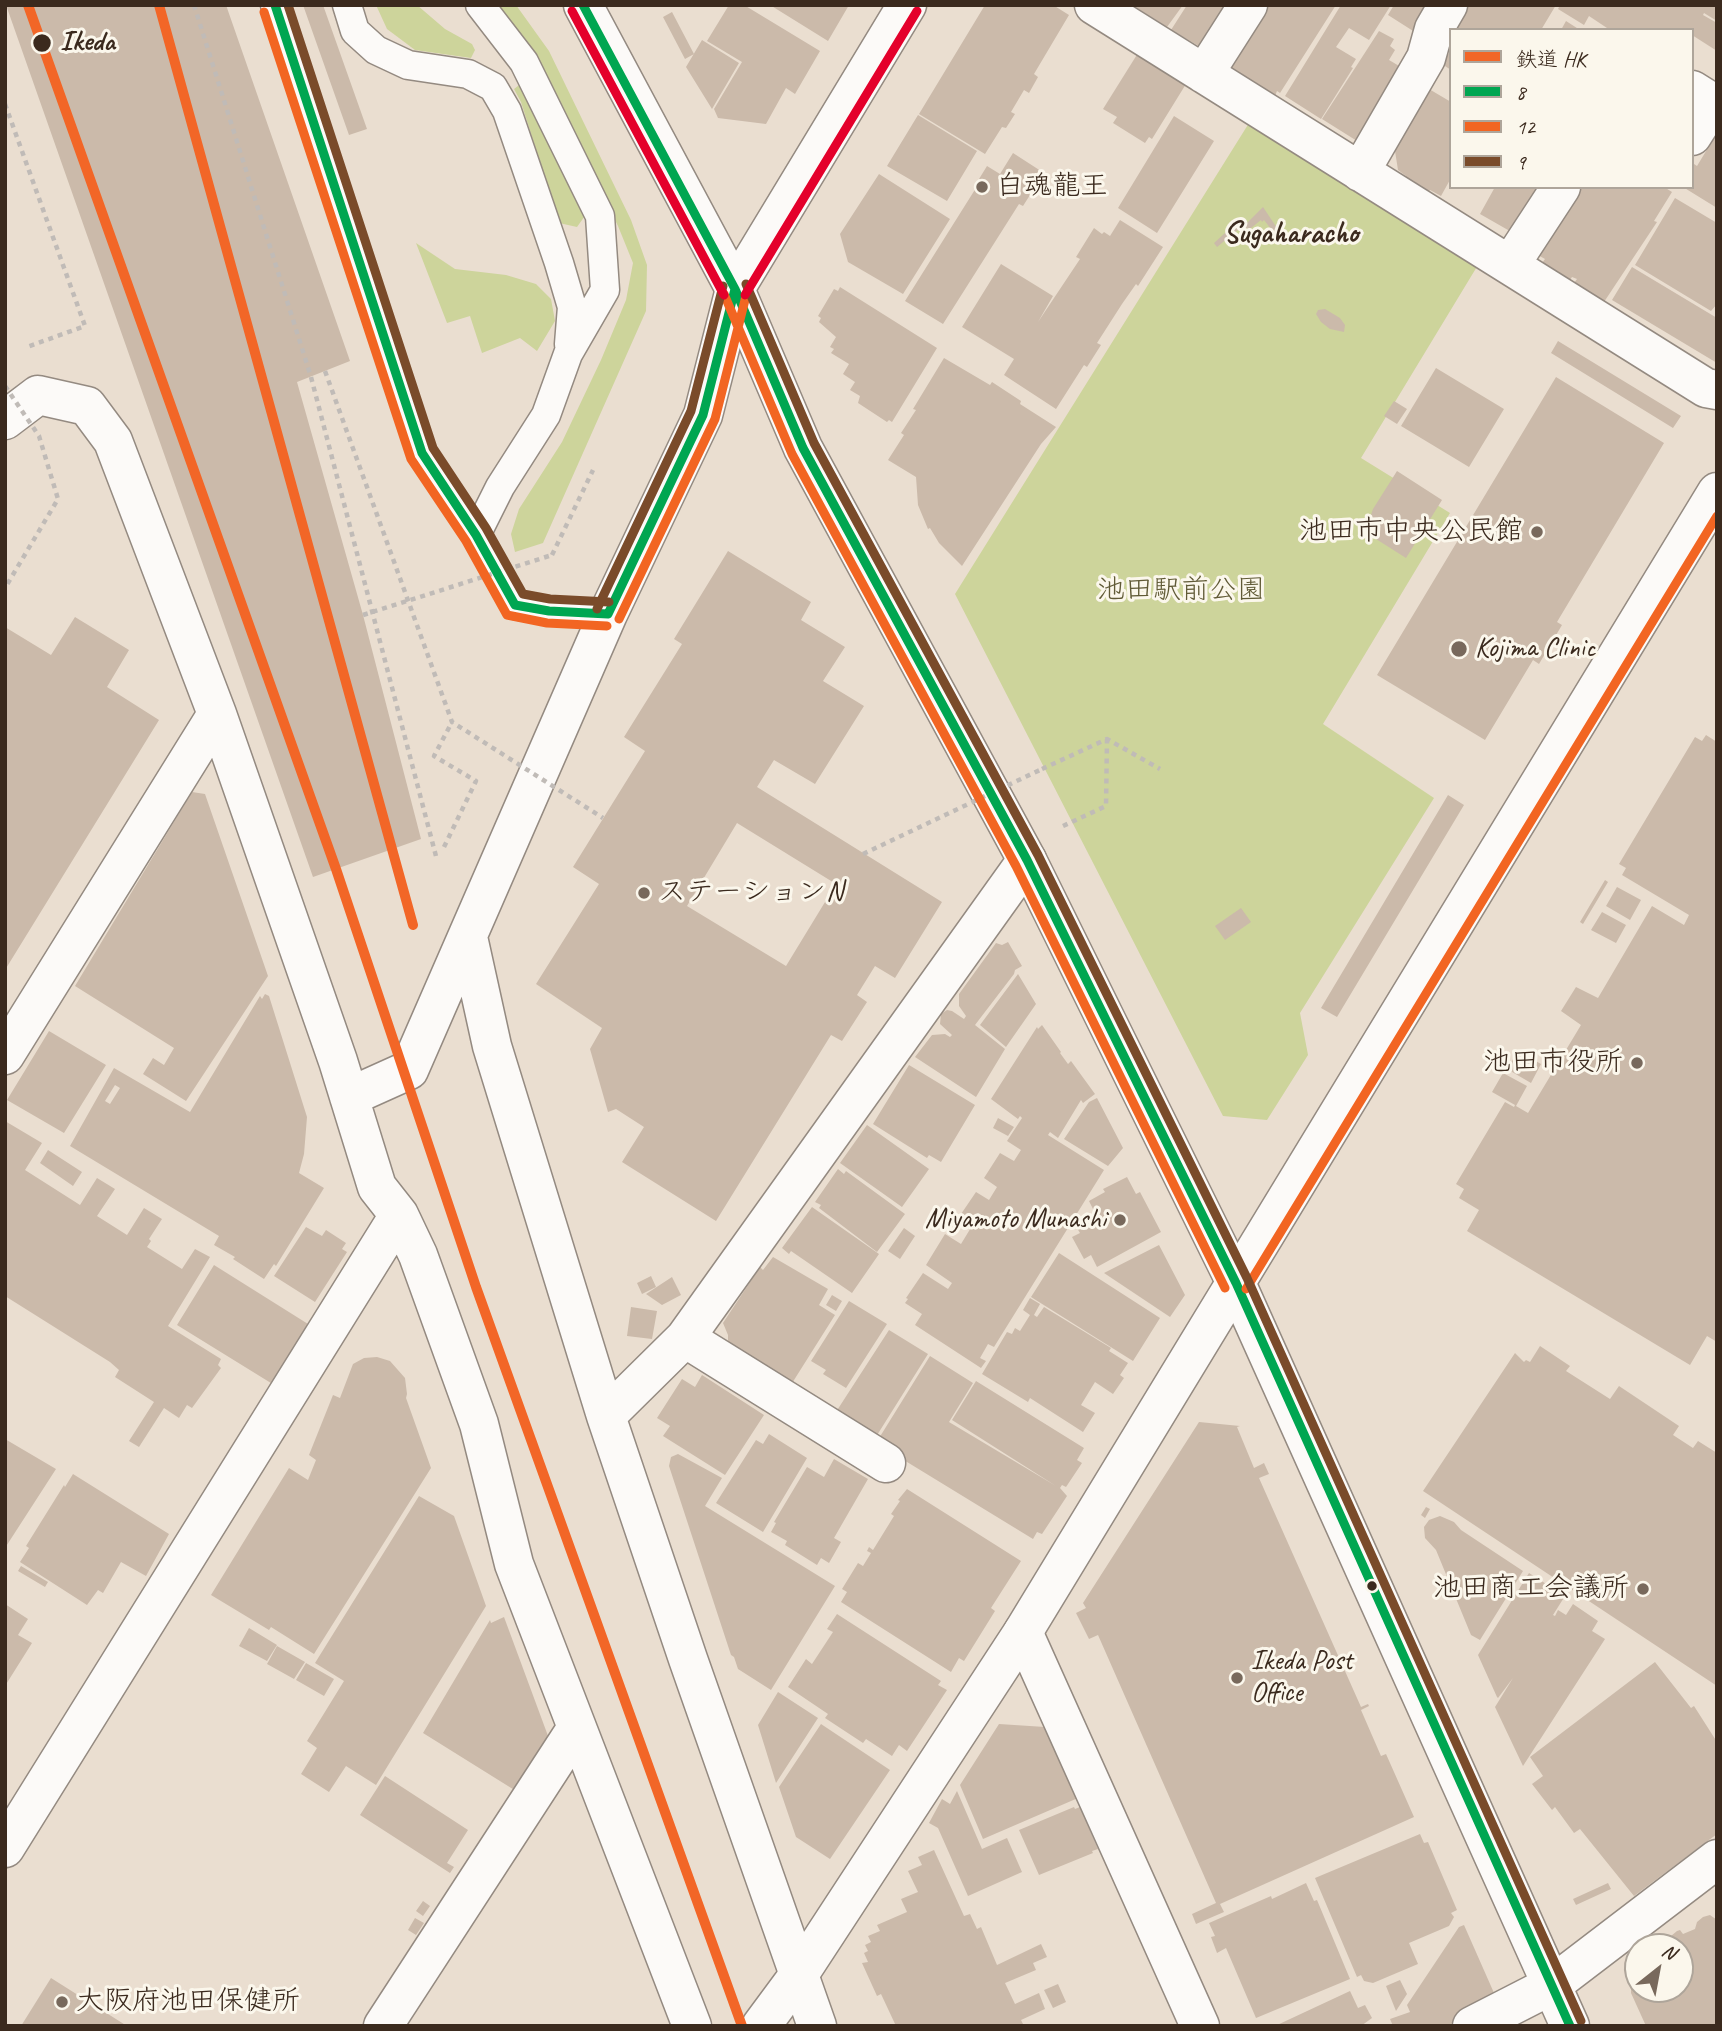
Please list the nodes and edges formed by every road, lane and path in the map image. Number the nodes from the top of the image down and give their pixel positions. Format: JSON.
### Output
{"nodes":[{"id":1,"x":194,"y":5,"type":"edge"},
{"id":2,"x":275,"y":5,"type":"edge"},
{"id":3,"x":347,"y":5,"type":"edge"},
{"id":4,"x":480,"y":5,"type":"edge"},
{"id":5,"x":583,"y":5,"type":"edge"},
{"id":6,"x":907,"y":5,"type":"edge"},
{"id":7,"x":1094,"y":5,"type":"edge"},
{"id":8,"x":1248,"y":5,"type":"edge"},
{"id":9,"x":1448,"y":5,"type":"edge"},
{"id":10,"x":1204,"y":74,"type":"junction"},
{"id":11,"x":1694,"y":91,"type":"edge"},
{"id":12,"x":5,"y":104,"type":"edge"},
{"id":13,"x":1694,"y":133,"type":"edge"},
{"id":14,"x":1360,"y":172,"type":"junction"},
{"id":15,"x":1559,"y":189,"type":"edge"},
{"id":16,"x":1510,"y":265,"type":"junction"},
{"id":17,"x":735,"y":289,"type":"junction"},
{"id":18,"x":22,"y":352,"type":"dead end"},
{"id":19,"x":568,"y":354,"type":"junction"},
{"id":20,"x":325,"y":371,"type":"dead end"},
{"id":21,"x":5,"y":386,"type":"edge"},
{"id":22,"x":1717,"y":390,"type":"edge"},
{"id":23,"x":5,"y":419,"type":"edge"},
{"id":24,"x":593,"y":470,"type":"dead end"},
{"id":25,"x":1717,"y":492,"type":"edge"},
{"id":26,"x":476,"y":535,"type":"junction"},
{"id":27,"x":5,"y":588,"type":"edge"},
{"id":28,"x":408,"y":602,"type":"junction"},
{"id":29,"x":608,"y":614,"type":"junction"},
{"id":30,"x":363,"y":615,"type":"dead end"},
{"id":31,"x":217,"y":714,"type":"junction"},
{"id":32,"x":452,"y":722,"type":"junction"},
{"id":33,"x":1107,"y":739,"type":"junction"},
{"id":34,"x":1160,"y":769,"type":"dead end"},
{"id":35,"x":603,"y":817,"type":"dead end"},
{"id":36,"x":1053,"y":831,"type":"dead end"},
{"id":37,"x":444,"y":847,"type":"dead end"},
{"id":38,"x":863,"y":854,"type":"dead end"},
{"id":39,"x":437,"y":860,"type":"dead end"},
{"id":40,"x":1027,"y":860,"type":"junction"},
{"id":41,"x":468,"y":937,"type":"junction"},
{"id":42,"x":5,"y":1055,"type":"edge"},
{"id":43,"x":349,"y":1097,"type":"junction"},
{"id":44,"x":399,"y":1215,"type":"junction"},
{"id":45,"x":1236,"y":1283,"type":"junction"},
{"id":46,"x":685,"y":1338,"type":"junction"},
{"id":47,"x":606,"y":1416,"type":"junction"},
{"id":48,"x":886,"y":1463,"type":"dead end"},
{"id":49,"x":1023,"y":1632,"type":"junction"},
{"id":50,"x":576,"y":1729,"type":"junction"},
{"id":51,"x":5,"y":1848,"type":"edge"},
{"id":52,"x":1717,"y":1859,"type":"edge"},
{"id":53,"x":799,"y":1976,"type":"junction"},
{"id":54,"x":1552,"y":1985,"type":"junction"},
{"id":55,"x":383,"y":2026,"type":"edge"},
{"id":56,"x":692,"y":2026,"type":"edge"},
{"id":57,"x":761,"y":2026,"type":"edge"},
{"id":58,"x":817,"y":2026,"type":"edge"},
{"id":59,"x":1200,"y":2026,"type":"edge"},
{"id":60,"x":1472,"y":2026,"type":"edge"},
{"id":61,"x":1570,"y":2026,"type":"edge"}],
"edges":[{"from":1,"to":39,"type":"path"},
{"from":2,"to":26,"type":"lane"},
{"from":3,"to":19,"type":"lane"},
{"from":4,"to":19,"type":"lane"},
{"from":5,"to":17,"type":"main road"},
{"from":6,"to":17,"type":"main road"},
{"from":7,"to":10,"type":"main road"},
{"from":8,"to":10,"type":"main road"},
{"from":9,"to":14,"type":"main road"},
{"from":10,"to":14,"type":"main road"},
{"from":11,"to":13,"type":"main road"},
{"from":12,"to":18,"type":"path"},
{"from":14,"to":16,"type":"main road"},
{"from":15,"to":16,"type":"main road"},
{"from":16,"to":22,"type":"main road"},
{"from":17,"to":29,"type":"main road"},
{"from":17,"to":40,"type":"main road"},
{"from":19,"to":26,"type":"lane"},
{"from":20,"to":28,"type":"path","bridge":true},
{"from":21,"to":27,"type":"path","bridge":true},
{"from":23,"to":31,"type":"main road"},
{"from":24,"to":28,"type":"path","bridge":true},
{"from":25,"to":45,"type":"main road"},
{"from":26,"to":29,"type":"lane"},
{"from":28,"to":30,"type":"path","bridge":true},
{"from":28,"to":32,"type":"path","bridge":true},
{"from":29,"to":41,"type":"main road"},
{"from":31,"to":42,"type":"main road"},
{"from":31,"to":43,"type":"main road"},
{"from":32,"to":35,"type":"path","bridge":true},
{"from":32,"to":37,"type":"path"},
{"from":33,"to":34,"type":"path"},
{"from":33,"to":36,"type":"path"},
{"from":33,"to":38,"type":"path","bridge":true},
{"from":40,"to":45,"type":"main road"},
{"from":40,"to":46,"type":"main road"},
{"from":41,"to":43,"type":"main road"},
{"from":41,"to":47,"type":"main road"},
{"from":43,"to":44,"type":"main road"},
{"from":44,"to":50,"type":"main road"},
{"from":44,"to":51,"type":"main road"},
{"from":45,"to":49,"type":"main road"},
{"from":45,"to":54,"type":"main road"},
{"from":46,"to":47,"type":"main road"},
{"from":46,"to":48,"type":"main road"},
{"from":47,"to":53,"type":"main road"},
{"from":49,"to":53,"type":"main road"},
{"from":49,"to":59,"type":"main road"},
{"from":50,"to":55,"type":"main road"},
{"from":50,"to":56,"type":"main road"},
{"from":52,"to":54,"type":"main road"},
{"from":53,"to":57,"type":"main road"},
{"from":53,"to":58,"type":"main road"},
{"from":54,"to":60,"type":"main road"},
{"from":54,"to":61,"type":"main road"}]}
